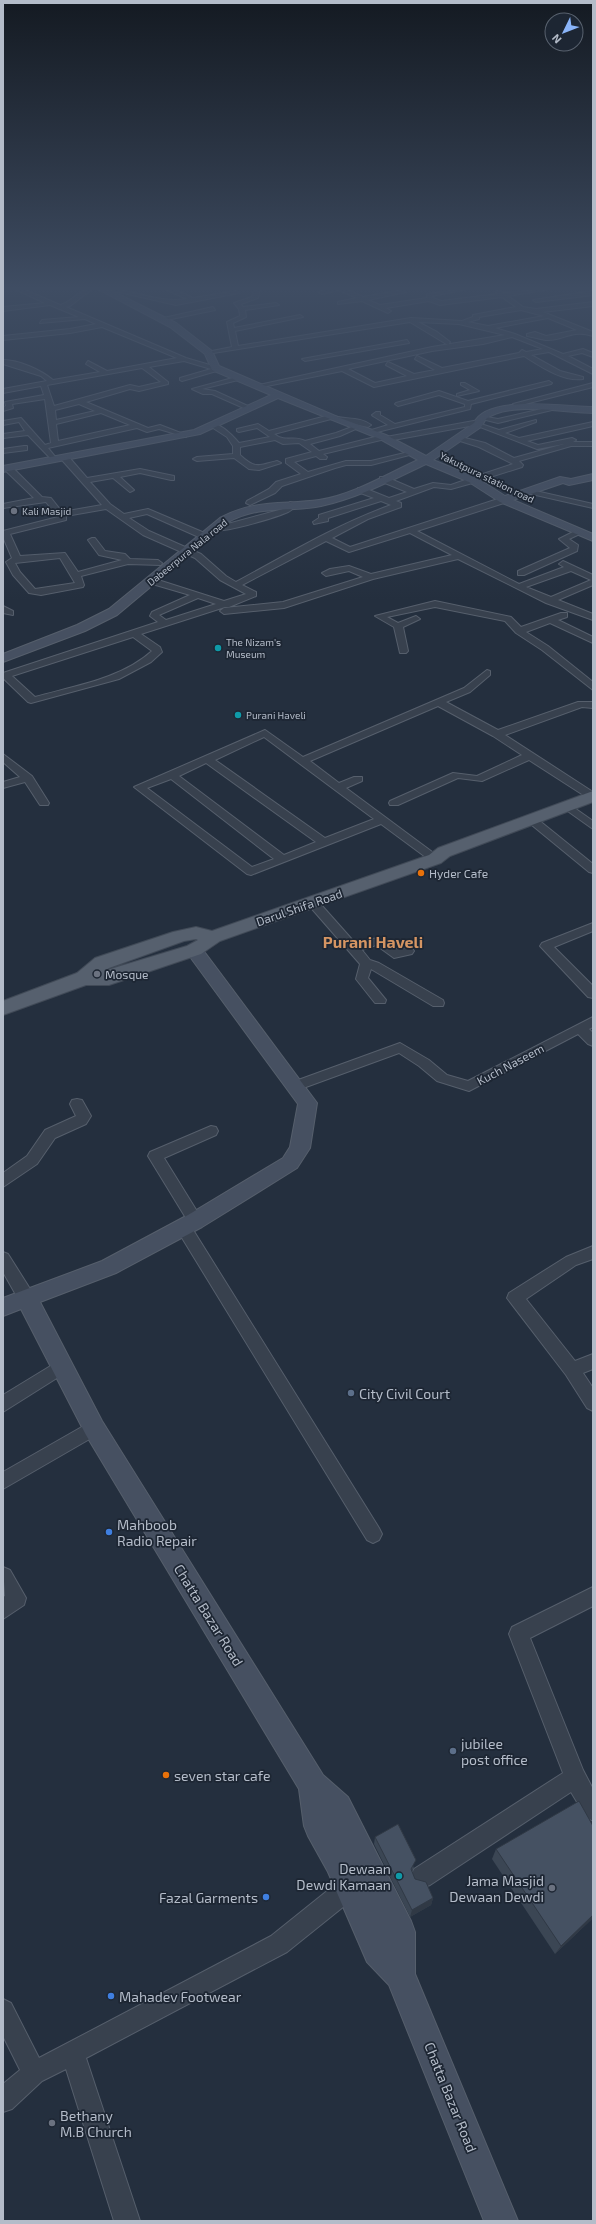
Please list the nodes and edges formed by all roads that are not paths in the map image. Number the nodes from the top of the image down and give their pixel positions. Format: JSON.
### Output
{"nodes":[{"id":1,"x":47,"y":393,"type":"edge"},
{"id":2,"x":113,"y":393,"type":"edge"},
{"id":3,"x":214,"y":393,"type":"edge"},
{"id":4,"x":273,"y":393,"type":"edge"},
{"id":5,"x":469,"y":393,"type":"edge"},
{"id":6,"x":511,"y":393,"type":"edge"},
{"id":7,"x":530,"y":393,"type":"edge"},
{"id":8,"x":561,"y":393,"type":"edge"},
{"id":9,"x":278,"y":395,"type":"junction"},
{"id":10,"x":48,"y":397,"type":"junction"},
{"id":11,"x":453,"y":397,"type":"junction"},
{"id":12,"x":542,"y":398,"type":"junction"},
{"id":13,"x":389,"y":399,"type":"dead end"},
{"id":14,"x":80,"y":402,"type":"junction"},
{"id":15,"x":468,"y":403,"type":"junction"},
{"id":16,"x":398,"y":404,"type":"junction"},
{"id":17,"x":519,"y":407,"type":"junction"},
{"id":18,"x":248,"y":408,"type":"junction"},
{"id":19,"x":3,"y":409,"type":"edge"},
{"id":20,"x":550,"y":409,"type":"junction"},
{"id":21,"x":51,"y":410,"type":"junction"},
{"id":22,"x":593,"y":410,"type":"edge"},
{"id":23,"x":102,"y":411,"type":"junction"},
{"id":24,"x":378,"y":413,"type":"dead end"},
{"id":25,"x":332,"y":418,"type":"junction"},
{"id":26,"x":427,"y":418,"type":"junction"},
{"id":27,"x":146,"y":420,"type":"dead end"},
{"id":28,"x":126,"y":421,"type":"junction"},
{"id":29,"x":534,"y":421,"type":"dead end"},
{"id":30,"x":590,"y":421,"type":"edge"},
{"id":31,"x":479,"y":422,"type":"junction"},
{"id":32,"x":3,"y":423,"type":"edge"},
{"id":33,"x":53,"y":423,"type":"junction"},
{"id":34,"x":212,"y":425,"type":"junction"},
{"id":35,"x":392,"y":425,"type":"junction"},
{"id":36,"x":137,"y":426,"type":"junction"},
{"id":37,"x":160,"y":426,"type":"junction"},
{"id":38,"x":357,"y":427,"type":"junction"},
{"id":39,"x":239,"y":430,"type":"dead end"},
{"id":40,"x":373,"y":430,"type":"junction"},
{"id":41,"x":501,"y":432,"type":"junction"},
{"id":42,"x":28,"y":433,"type":"junction"},
{"id":43,"x":267,"y":433,"type":"junction"},
{"id":44,"x":54,"y":435,"type":"junction"},
{"id":45,"x":3,"y":436,"type":"edge"},
{"id":46,"x":184,"y":436,"type":"junction"},
{"id":47,"x":276,"y":438,"type":"junction"},
{"id":48,"x":386,"y":438,"type":"junction"},
{"id":49,"x":460,"y":438,"type":"junction"},
{"id":50,"x":520,"y":440,"type":"junction"},
{"id":51,"x":572,"y":440,"type":"dead end"},
{"id":52,"x":304,"y":443,"type":"junction"},
{"id":53,"x":55,"y":444,"type":"junction"},
{"id":54,"x":593,"y":444,"type":"edge"},
{"id":55,"x":237,"y":446,"type":"junction"},
{"id":56,"x":44,"y":447,"type":"junction"},
{"id":57,"x":537,"y":447,"type":"junction"},
{"id":58,"x":24,"y":448,"type":"dead end"},
{"id":59,"x":3,"y":451,"type":"edge"},
{"id":60,"x":545,"y":451,"type":"junction"},
{"id":61,"x":317,"y":452,"type":"junction"},
{"id":62,"x":413,"y":453,"type":"junction"},
{"id":63,"x":236,"y":456,"type":"junction"},
{"id":64,"x":65,"y":458,"type":"junction"},
{"id":65,"x":53,"y":459,"type":"junction"},
{"id":66,"x":197,"y":459,"type":"dead end"},
{"id":67,"x":426,"y":460,"type":"junction"},
{"id":68,"x":512,"y":460,"type":"junction"},
{"id":69,"x":277,"y":463,"type":"dead end"},
{"id":70,"x":397,"y":463,"type":"junction"},
{"id":71,"x":333,"y":466,"type":"junction"},
{"id":72,"x":408,"y":467,"type":"junction"},
{"id":73,"x":5,"y":468,"type":"edge"},
{"id":74,"x":259,"y":468,"type":"junction"},
{"id":75,"x":307,"y":475,"type":"junction"},
{"id":76,"x":115,"y":476,"type":"junction"},
{"id":77,"x":593,"y":477,"type":"edge"},
{"id":78,"x":171,"y":478,"type":"dead end"},
{"id":79,"x":470,"y":478,"type":"junction"},
{"id":80,"x":383,"y":479,"type":"junction"},
{"id":81,"x":274,"y":480,"type":"junction"},
{"id":82,"x":85,"y":481,"type":"junction"},
{"id":83,"x":130,"y":490,"type":"dead end"},
{"id":84,"x":361,"y":490,"type":"junction"},
{"id":85,"x":412,"y":491,"type":"junction"},
{"id":86,"x":530,"y":491,"type":"junction"},
{"id":87,"x":346,"y":493,"type":"junction"},
{"id":88,"x":40,"y":499,"type":"junction"},
{"id":89,"x":386,"y":500,"type":"junction"},
{"id":90,"x":504,"y":500,"type":"junction"},
{"id":91,"x":250,"y":503,"type":"junction"},
{"id":92,"x":288,"y":503,"type":"junction"},
{"id":93,"x":3,"y":506,"type":"edge"},
{"id":94,"x":107,"y":506,"type":"junction"},
{"id":95,"x":593,"y":506,"type":"edge"},
{"id":96,"x":61,"y":515,"type":"junction"},
{"id":97,"x":122,"y":517,"type":"junction"},
{"id":98,"x":317,"y":522,"type":"dead end"},
{"id":99,"x":7,"y":524,"type":"dead end"},
{"id":100,"x":410,"y":530,"type":"junction"},
{"id":101,"x":7,"y":533,"type":"edge"},
{"id":102,"x":199,"y":534,"type":"junction"},
{"id":103,"x":589,"y":535,"type":"edge"},
{"id":104,"x":324,"y":537,"type":"junction"},
{"id":105,"x":92,"y":540,"type":"dead end"},
{"id":106,"x":336,"y":543,"type":"junction"},
{"id":107,"x":182,"y":549,"type":"junction"},
{"id":108,"x":299,"y":553,"type":"junction"},
{"id":109,"x":458,"y":556,"type":"junction"},
{"id":110,"x":18,"y":559,"type":"junction"},
{"id":111,"x":555,"y":559,"type":"junction"},
{"id":112,"x":128,"y":561,"type":"junction"},
{"id":113,"x":158,"y":563,"type":"junction"},
{"id":114,"x":570,"y":568,"type":"junction"},
{"id":115,"x":16,"y":573,"type":"junction"},
{"id":116,"x":326,"y":573,"type":"dead end"},
{"id":117,"x":520,"y":573,"type":"dead end"},
{"id":118,"x":3,"y":575,"type":"edge"},
{"id":119,"x":76,"y":575,"type":"junction"},
{"id":120,"x":370,"y":577,"type":"junction"},
{"id":121,"x":593,"y":578,"type":"edge"},
{"id":122,"x":152,"y":581,"type":"junction"},
{"id":123,"x":593,"y":582,"type":"edge"},
{"id":124,"x":236,"y":584,"type":"junction"},
{"id":125,"x":518,"y":587,"type":"junction"},
{"id":126,"x":253,"y":594,"type":"junction"},
{"id":127,"x":198,"y":595,"type":"junction"},
{"id":128,"x":549,"y":601,"type":"junction"},
{"id":129,"x":226,"y":605,"type":"junction"},
{"id":130,"x":276,"y":606,"type":"junction"},
{"id":131,"x":204,"y":612,"type":"junction"},
{"id":132,"x":86,"y":614,"type":"junction"},
{"id":133,"x":564,"y":615,"type":"dead end"},
{"id":134,"x":593,"y":617,"type":"edge"},
{"id":135,"x":416,"y":619,"type":"dead end"},
{"id":136,"x":99,"y":620,"type":"junction"},
{"id":137,"x":551,"y":620,"type":"junction"},
{"id":138,"x":165,"y":623,"type":"junction"},
{"id":139,"x":398,"y":626,"type":"junction"},
{"id":140,"x":519,"y":631,"type":"junction"},
{"id":141,"x":135,"y":634,"type":"junction"},
{"id":142,"x":593,"y":640,"type":"edge"},
{"id":143,"x":3,"y":646,"type":"edge"},
{"id":144,"x":403,"y":651,"type":"dead end"},
{"id":145,"x":3,"y":658,"type":"edge"},
{"id":146,"x":487,"y":674,"type":"dead end"},
{"id":147,"x":4,"y":675,"type":"edge"},
{"id":148,"x":593,"y":687,"type":"edge"},
{"id":149,"x":440,"y":703,"type":"junction"},
{"id":150,"x":593,"y":705,"type":"edge"},
{"id":151,"x":497,"y":734,"type":"junction"},
{"id":152,"x":529,"y":756,"type":"junction"},
{"id":153,"x":3,"y":757,"type":"edge"},
{"id":154,"x":207,"y":759,"type":"junction"},
{"id":155,"x":302,"y":761,"type":"junction"},
{"id":156,"x":172,"y":775,"type":"junction"},
{"id":157,"x":28,"y":778,"type":"junction"},
{"id":158,"x":358,"y":779,"type":"dead end"},
{"id":159,"x":3,"y":785,"type":"edge"},
{"id":160,"x":338,"y":787,"type":"junction"},
{"id":161,"x":593,"y":798,"type":"edge"},
{"id":162,"x":44,"y":803,"type":"dead end"},
{"id":163,"x":394,"y":803,"type":"dead end"},
{"id":164,"x":573,"y":810,"type":"junction"},
{"id":165,"x":383,"y":819,"type":"junction"},
{"id":166,"x":537,"y":824,"type":"junction"},
{"id":167,"x":593,"y":826,"type":"edge"},
{"id":168,"x":323,"y":842,"type":"junction"},
{"id":169,"x":437,"y":858,"type":"junction"},
{"id":170,"x":282,"y":859,"type":"junction"},
{"id":171,"x":593,"y":870,"type":"edge"},
{"id":172,"x":312,"y":902,"type":"junction"},
{"id":173,"x":593,"y":927,"type":"edge"},
{"id":174,"x":213,"y":937,"type":"junction"},
{"id":175,"x":353,"y":949,"type":"junction"},
{"id":176,"x":194,"y":950,"type":"junction"},
{"id":177,"x":408,"y":951,"type":"dead end"},
{"id":178,"x":366,"y":963,"type":"junction"},
{"id":179,"x":84,"y":978,"type":"junction"},
{"id":180,"x":593,"y":994,"type":"edge"},
{"id":181,"x":380,"y":1000,"type":"dead end"},
{"id":182,"x":438,"y":1002,"type":"dead end"},
{"id":183,"x":3,"y":1008,"type":"edge"},
{"id":184,"x":593,"y":1021,"type":"edge"},
{"id":185,"x":580,"y":1028,"type":"junction"},
{"id":186,"x":593,"y":1041,"type":"edge"},
{"id":187,"x":295,"y":1086,"type":"junction"},
{"id":188,"x":77,"y":1104,"type":"dead end"},
{"id":189,"x":211,"y":1131,"type":"dead end"},
{"id":190,"x":3,"y":1181,"type":"edge"},
{"id":191,"x":190,"y":1224,"type":"junction"},
{"id":192,"x":593,"y":1252,"type":"edge"},
{"id":193,"x":5,"y":1266,"type":"edge"},
{"id":194,"x":26,"y":1297,"type":"junction"},
{"id":195,"x":3,"y":1307,"type":"edge"},
{"id":196,"x":593,"y":1361,"type":"edge"},
{"id":197,"x":62,"y":1366,"type":"junction"},
{"id":198,"x":572,"y":1370,"type":"junction"},
{"id":199,"x":593,"y":1403,"type":"edge"},
{"id":200,"x":3,"y":1404,"type":"edge"},
{"id":201,"x":94,"y":1428,"type":"junction"},
{"id":202,"x":3,"y":1481,"type":"edge"},
{"id":203,"x":373,"y":1534,"type":"dead end"},
{"id":204,"x":3,"y":1576,"type":"edge"},
{"id":205,"x":593,"y":1596,"type":"edge"},
{"id":206,"x":3,"y":1609,"type":"edge"},
{"id":207,"x":575,"y":1777,"type":"junction"},
{"id":208,"x":313,"y":1785,"type":"junction"},
{"id":209,"x":593,"y":1810,"type":"edge"},
{"id":210,"x":422,"y":1877,"type":"dead end"},
{"id":211,"x":350,"y":1887,"type":"junction"},
{"id":212,"x":400,"y":1974,"type":"junction"},
{"id":213,"x":3,"y":2011,"type":"edge"},
{"id":214,"x":73,"y":2054,"type":"junction"},
{"id":215,"x":34,"y":2073,"type":"junction"},
{"id":216,"x":3,"y":2100,"type":"edge"},
{"id":217,"x":127,"y":2221,"type":"edge"},
{"id":218,"x":501,"y":2221,"type":"edge"}],
"edges":[{"from":1,"to":10,"type":"street"},
{"from":2,"to":14,"type":"street"},
{"from":3,"to":18,"type":"street"},
{"from":4,"to":9,"type":"street","name":"Yakutpura station road"},
{"from":5,"to":11,"type":"street"},
{"from":6,"to":15,"type":"street"},
{"from":7,"to":12,"type":"street"},
{"from":8,"to":12,"type":"street"},
{"from":9,"to":18,"type":"street"},
{"from":9,"to":25,"type":"street","name":"Yakutpura station road"},
{"from":10,"to":19,"type":"street"},
{"from":10,"to":21,"type":"street"},
{"from":11,"to":15,"type":"street"},
{"from":11,"to":16,"type":"street"},
{"from":12,"to":17,"type":"street"},
{"from":13,"to":16,"type":"street"},
{"from":14,"to":21,"type":"street"},
{"from":14,"to":23,"type":"street"},
{"from":15,"to":26,"type":"street"},
{"from":16,"to":26,"type":"street"},
{"from":17,"to":20,"type":"street","name":"Dabeerpura Nala road"},
{"from":17,"to":31,"type":"street","name":"Dabeerpura Nala road"},
{"from":18,"to":34,"type":"street"},
{"from":20,"to":22,"type":"street","name":"Dabeerpura Nala road"},
{"from":20,"to":31,"type":"street"},
{"from":21,"to":33,"type":"street"},
{"from":23,"to":28,"type":"street"},
{"from":23,"to":33,"type":"street"},
{"from":24,"to":35,"type":"street"},
{"from":25,"to":38,"type":"street","name":"Yakutpura station road"},
{"from":25,"to":40,"type":"street"},
{"from":25,"to":43,"type":"street"},
{"from":26,"to":35,"type":"street"},
{"from":27,"to":37,"type":"street"},
{"from":28,"to":36,"type":"street"},
{"from":28,"to":44,"type":"street"},
{"from":29,"to":41,"type":"street"},
{"from":30,"to":50,"type":"street"},
{"from":31,"to":41,"type":"street"},
{"from":31,"to":48,"type":"street"},
{"from":31,"to":49,"type":"street","name":"Dabeerpura Nala road"},
{"from":32,"to":42,"type":"street"},
{"from":33,"to":44,"type":"street"},
{"from":34,"to":46,"type":"street"},
{"from":34,"to":55,"type":"street"},
{"from":35,"to":40,"type":"street"},
{"from":36,"to":37,"type":"street"},
{"from":36,"to":53,"type":"street"},
{"from":37,"to":46,"type":"street"},
{"from":38,"to":40,"type":"street","name":"Yakutpura station road"},
{"from":38,"to":52,"type":"street"},
{"from":39,"to":43,"type":"street"},
{"from":40,"to":48,"type":"street","name":"Yakutpura station road"},
{"from":41,"to":50,"type":"street"},
{"from":42,"to":45,"type":"street"},
{"from":42,"to":56,"type":"street"},
{"from":43,"to":47,"type":"street"},
{"from":44,"to":53,"type":"street"},
{"from":46,"to":64,"type":"street"},
{"from":47,"to":52,"type":"street"},
{"from":47,"to":55,"type":"street"},
{"from":48,"to":61,"type":"street"},
{"from":48,"to":62,"type":"street","name":"Yakutpura station road"},
{"from":49,"to":67,"type":"street","name":"Dabeerpura Nala road"},
{"from":49,"to":68,"type":"street"},
{"from":50,"to":57,"type":"street"},
{"from":51,"to":57,"type":"street"},
{"from":52,"to":61,"type":"street"},
{"from":53,"to":56,"type":"street"},
{"from":54,"to":60,"type":"street"},
{"from":55,"to":63,"type":"street"},
{"from":56,"to":65,"type":"street"},
{"from":57,"to":60,"type":"street"},
{"from":58,"to":59,"type":"street"},
{"from":60,"to":68,"type":"street"},
{"from":61,"to":71,"type":"street"},
{"from":61,"to":75,"type":"street"},
{"from":62,"to":67,"type":"street","name":"Yakutpura station road"},
{"from":62,"to":70,"type":"street","name":"Dabeerpura Nala road"},
{"from":62,"to":71,"type":"street"},
{"from":63,"to":66,"type":"street"},
{"from":63,"to":74,"type":"street"},
{"from":64,"to":65,"type":"street"},
{"from":64,"to":82,"type":"street"},
{"from":65,"to":73,"type":"street"},
{"from":67,"to":72,"type":"street","name":"Dabeerpura Nala road"},
{"from":67,"to":79,"type":"street","name":"Yakutpura station road"},
{"from":68,"to":79,"type":"street"},
{"from":69,"to":74,"type":"street"},
{"from":70,"to":72,"type":"street"},
{"from":70,"to":87,"type":"street","name":"Dabeerpura Nala road"},
{"from":71,"to":75,"type":"street"},
{"from":72,"to":80,"type":"street","name":"Dabeerpura Nala road"},
{"from":73,"to":88,"type":"street"},
{"from":74,"to":81,"type":"street"},
{"from":75,"to":81,"type":"street"},
{"from":76,"to":78,"type":"street"},
{"from":76,"to":82,"type":"street"},
{"from":76,"to":83,"type":"street"},
{"from":77,"to":86,"type":"street"},
{"from":79,"to":85,"type":"street"},
{"from":79,"to":90,"type":"street","name":"Yakutpura station road"},
{"from":80,"to":84,"type":"street","name":"Dabeerpura Nala road"},
{"from":80,"to":85,"type":"street"},
{"from":81,"to":91,"type":"street"},
{"from":82,"to":94,"type":"street"},
{"from":84,"to":87,"type":"street","name":"Dabeerpura Nala road"},
{"from":84,"to":89,"type":"street"},
{"from":85,"to":89,"type":"street"},
{"from":86,"to":90,"type":"street"},
{"from":86,"to":95,"type":"street"},
{"from":87,"to":92,"type":"street","name":"Dabeerpura Nala road"},
{"from":88,"to":93,"type":"street"},
{"from":88,"to":96,"type":"street"},
{"from":89,"to":98,"type":"street"},
{"from":89,"to":104,"type":"street"},
{"from":90,"to":100,"type":"street"},
{"from":90,"to":103,"type":"street","name":"Yakutpura station road"},
{"from":91,"to":92,"type":"street","name":"Dabeerpura Nala road"},
{"from":91,"to":102,"type":"street","name":"Dabeerpura Nala road"},
{"from":92,"to":102,"type":"street","name":"Dabeerpura Nala road"},
{"from":94,"to":96,"type":"street"},
{"from":94,"to":97,"type":"street"},
{"from":96,"to":101,"type":"street"},
{"from":97,"to":102,"type":"street"},
{"from":97,"to":107,"type":"street"},
{"from":99,"to":101,"type":"street"},
{"from":100,"to":106,"type":"street"},
{"from":100,"to":109,"type":"street"},
{"from":101,"to":110,"type":"street"},
{"from":102,"to":107,"type":"street","name":"Dabeerpura Nala road"},
{"from":103,"to":111,"type":"street"},
{"from":104,"to":106,"type":"street"},
{"from":104,"to":108,"type":"street"},
{"from":105,"to":112,"type":"street"},
{"from":106,"to":108,"type":"street"},
{"from":107,"to":113,"type":"street","name":"Dabeerpura Nala road"},
{"from":107,"to":122,"type":"street","name":"Dabeerpura Nala road"},
{"from":107,"to":124,"type":"street"},
{"from":108,"to":124,"type":"street"},
{"from":109,"to":120,"type":"street"},
{"from":109,"to":125,"type":"street"},
{"from":110,"to":115,"type":"street"},
{"from":110,"to":119,"type":"street"},
{"from":111,"to":114,"type":"street"},
{"from":111,"to":117,"type":"street"},
{"from":112,"to":113,"type":"street"},
{"from":112,"to":119,"type":"street"},
{"from":113,"to":132,"type":"street","name":"Dabeerpura Nala road"},
{"from":114,"to":121,"type":"street"},
{"from":114,"to":125,"type":"street"},
{"from":115,"to":118,"type":"street"},
{"from":115,"to":119,"type":"street"},
{"from":116,"to":120,"type":"street"},
{"from":120,"to":130,"type":"street"},
{"from":122,"to":127,"type":"street"},
{"from":122,"to":136,"type":"street","name":"Dabeerpura Nala road"},
{"from":123,"to":128,"type":"street"},
{"from":124,"to":126,"type":"street"},
{"from":125,"to":128,"type":"street"},
{"from":126,"to":129,"type":"street"},
{"from":126,"to":130,"type":"street"},
{"from":127,"to":129,"type":"street"},
{"from":127,"to":138,"type":"street"},
{"from":128,"to":134,"type":"street"},
{"from":129,"to":131,"type":"street"},
{"from":130,"to":131,"type":"street"},
{"from":131,"to":138,"type":"street"},
{"from":132,"to":136,"type":"street"},
{"from":132,"to":143,"type":"street","name":"Dabeerpura Nala road"},
{"from":133,"to":137,"type":"street"},
{"from":135,"to":139,"type":"street"},
{"from":136,"to":145,"type":"street","name":"Dabeerpura Nala road"},
{"from":137,"to":140,"type":"street"},
{"from":137,"to":142,"type":"street"},
{"from":138,"to":141,"type":"street"},
{"from":139,"to":140,"type":"street"},
{"from":139,"to":144,"type":"street"},
{"from":140,"to":148,"type":"street"},
{"from":141,"to":147,"type":"street"},
{"from":141,"to":147,"type":"street"},
{"from":146,"to":149,"type":"street"},
{"from":149,"to":151,"type":"street"},
{"from":149,"to":155,"type":"street"},
{"from":150,"to":151,"type":"street"},
{"from":151,"to":152,"type":"street"},
{"from":152,"to":161,"type":"street"},
{"from":152,"to":163,"type":"street"},
{"from":153,"to":157,"type":"street"},
{"from":154,"to":155,"type":"street"},
{"from":154,"to":156,"type":"street"},
{"from":154,"to":168,"type":"street"},
{"from":155,"to":160,"type":"street"},
{"from":156,"to":170,"type":"street"},
{"from":156,"to":170,"type":"street"},
{"from":157,"to":159,"type":"street"},
{"from":157,"to":162,"type":"street"},
{"from":158,"to":160,"type":"street"},
{"from":160,"to":165,"type":"street"},
{"from":161,"to":164,"type":"main road"},
{"from":161,"to":169,"type":"main road","name":"Darul Shifa Road"},
{"from":164,"to":166,"type":"main road"},
{"from":164,"to":167,"type":"street"},
{"from":165,"to":168,"type":"street"},
{"from":165,"to":169,"type":"street"},
{"from":166,"to":169,"type":"main road"},
{"from":166,"to":171,"type":"street"},
{"from":168,"to":170,"type":"street"},
{"from":169,"to":172,"type":"main road","name":"Darul Shifa Road"},
{"from":172,"to":174,"type":"main road","name":"Darul Shifa Road"},
{"from":172,"to":175,"type":"street"},
{"from":173,"to":180,"type":"street"},
{"from":174,"to":176,"type":"main road","name":"Darul Shifa Road"},
{"from":174,"to":179,"type":"main road"},
{"from":175,"to":177,"type":"street"},
{"from":175,"to":178,"type":"street"},
{"from":176,"to":179,"type":"main road","name":"Darul Shifa Road"},
{"from":176,"to":187,"type":"street"},
{"from":178,"to":181,"type":"street"},
{"from":178,"to":182,"type":"street"},
{"from":179,"to":183,"type":"main road","name":"Darul Shifa Road"},
{"from":184,"to":185,"type":"street","name":"Kuch Naseem"},
{"from":185,"to":186,"type":"street"},
{"from":185,"to":187,"type":"street","name":"Kuch Naseem"},
{"from":187,"to":191,"type":"street"},
{"from":188,"to":190,"type":"street"},
{"from":189,"to":191,"type":"street"},
{"from":191,"to":194,"type":"street"},
{"from":191,"to":203,"type":"street"},
{"from":192,"to":198,"type":"street"},
{"from":193,"to":194,"type":"street"},
{"from":194,"to":195,"type":"street"},
{"from":194,"to":197,"type":"street","name":"Chatta Bazar Road"},
{"from":196,"to":198,"type":"street"},
{"from":197,"to":200,"type":"street"},
{"from":197,"to":201,"type":"street","name":"Chatta Bazar Road"},
{"from":198,"to":199,"type":"street"},
{"from":201,"to":202,"type":"street"},
{"from":201,"to":208,"type":"street","name":"Chatta Bazar Road"},
{"from":204,"to":206,"type":"street"},
{"from":205,"to":207,"type":"street"},
{"from":207,"to":209,"type":"street"},
{"from":207,"to":210,"type":"street"},
{"from":208,"to":211,"type":"street","name":"Chatta Bazar Road"},
{"from":208,"to":212,"type":"street","name":"Chatta Bazar Road"},
{"from":211,"to":212,"type":"street","name":"Chatta Bazar Road"},
{"from":211,"to":214,"type":"street"},
{"from":212,"to":218,"type":"street","name":"Chatta Bazar Road"},
{"from":213,"to":215,"type":"street"},
{"from":214,"to":215,"type":"street"},
{"from":214,"to":217,"type":"street"},
{"from":215,"to":216,"type":"street"}]}
